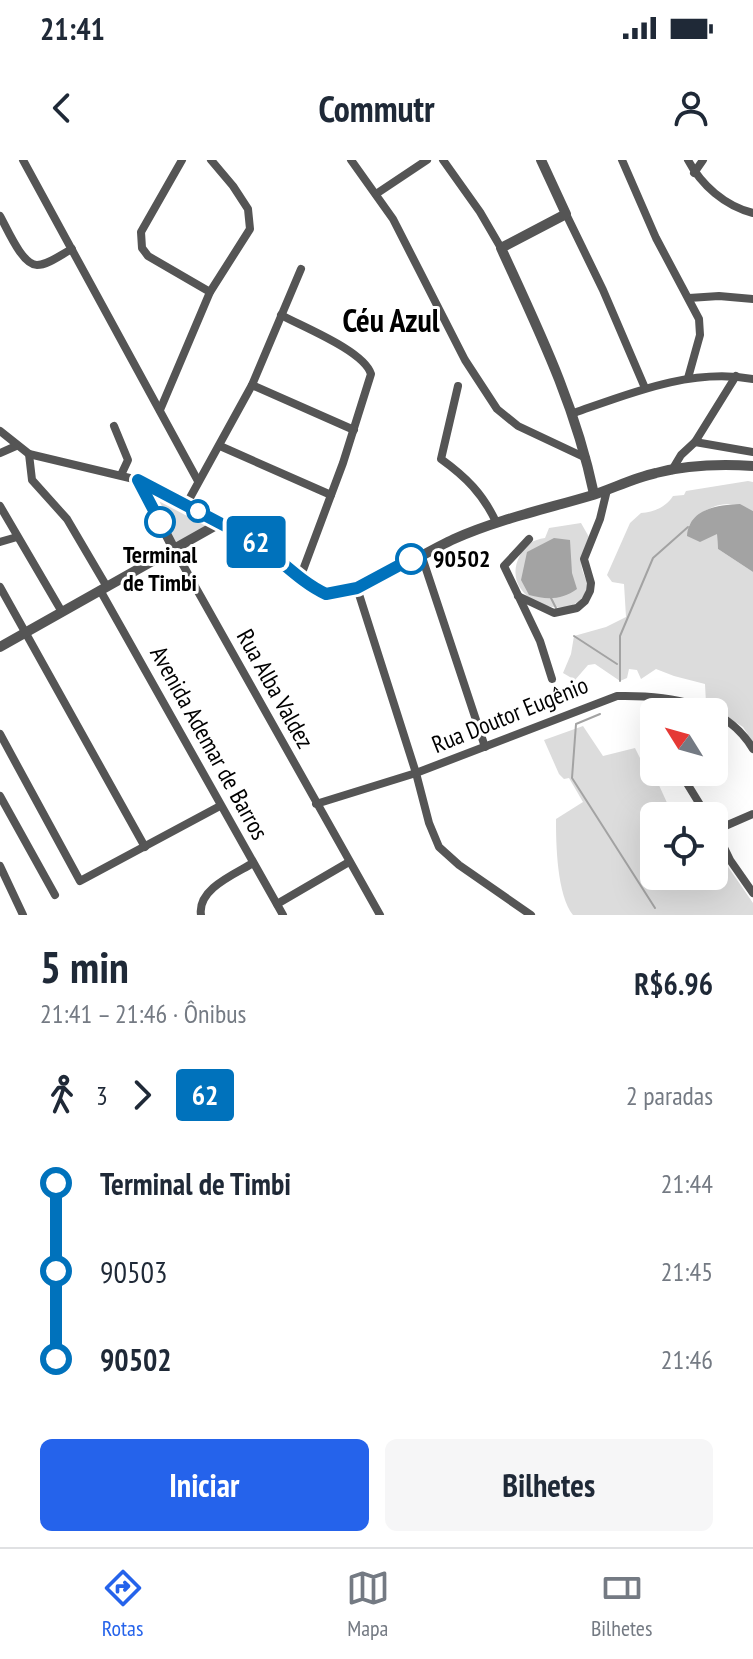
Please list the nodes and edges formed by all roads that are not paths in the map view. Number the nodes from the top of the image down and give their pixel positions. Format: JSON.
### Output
{"nodes":[{"id":1,"x":23,"y":160,"type":"edge"},
{"id":2,"x":182,"y":160,"type":"edge"},
{"id":3,"x":211,"y":160,"type":"edge"},
{"id":4,"x":351,"y":160,"type":"edge"},
{"id":5,"x":427,"y":160,"type":"edge"},
{"id":6,"x":443,"y":160,"type":"edge"},
{"id":7,"x":541,"y":160,"type":"edge"},
{"id":8,"x":622,"y":160,"type":"edge"},
{"id":9,"x":688,"y":160,"type":"edge"},
{"id":10,"x":703,"y":160,"type":"edge"},
{"id":11,"x":694,"y":173,"type":"junction"},
{"id":12,"x":376,"y":194,"type":"junction"},
{"id":13,"x":753,"y":213,"type":"edge"},
{"id":14,"x":566,"y":214,"type":"junction"},
{"id":15,"x":0,"y":216,"type":"edge"},
{"id":16,"x":501,"y":248,"type":"junction"},
{"id":17,"x":72,"y":249,"type":"junction"},
{"id":18,"x":301,"y":269,"type":"dead end"},
{"id":19,"x":210,"y":292,"type":"junction"},
{"id":20,"x":689,"y":298,"type":"junction"},
{"id":21,"x":753,"y":299,"type":"edge"},
{"id":22,"x":281,"y":315,"type":"junction"},
{"id":23,"x":736,"y":376,"type":"junction"},
{"id":24,"x":688,"y":378,"type":"junction"},
{"id":25,"x":753,"y":379,"type":"edge"},
{"id":26,"x":252,"y":385,"type":"junction"},
{"id":27,"x":458,"y":386,"type":"dead end"},
{"id":28,"x":645,"y":388,"type":"junction"},
{"id":29,"x":160,"y":410,"type":"junction"},
{"id":30,"x":574,"y":413,"type":"junction"},
{"id":31,"x":114,"y":426,"type":"dead end"},
{"id":32,"x":354,"y":430,"type":"junction"},
{"id":33,"x":0,"y":431,"type":"edge"},
{"id":34,"x":695,"y":442,"type":"junction"},
{"id":35,"x":16,"y":446,"type":"junction"},
{"id":36,"x":220,"y":446,"type":"junction"},
{"id":37,"x":753,"y":452,"type":"edge"},
{"id":38,"x":0,"y":453,"type":"edge"},
{"id":39,"x":29,"y":454,"type":"junction"},
{"id":40,"x":586,"y":458,"type":"junction"},
{"id":41,"x":753,"y":466,"type":"edge"},
{"id":42,"x":672,"y":470,"type":"junction"},
{"id":43,"x":121,"y":475,"type":"junction"},
{"id":44,"x":138,"y":480,"type":"junction"},
{"id":45,"x":198,"y":481,"type":"junction"},
{"id":46,"x":607,"y":490,"type":"junction"},
{"id":47,"x":594,"y":494,"type":"junction"},
{"id":48,"x":331,"y":495,"type":"junction"},
{"id":49,"x":186,"y":505,"type":"junction"},
{"id":50,"x":0,"y":506,"type":"edge"},
{"id":51,"x":496,"y":522,"type":"junction"},
{"id":52,"x":220,"y":523,"type":"junction"},
{"id":53,"x":17,"y":537,"type":"junction"},
{"id":54,"x":529,"y":539,"type":"dead end"},
{"id":55,"x":0,"y":542,"type":"edge"},
{"id":56,"x":174,"y":549,"type":"junction"},
{"id":57,"x":421,"y":554,"type":"junction"},
{"id":58,"x":300,"y":578,"type":"junction"},
{"id":59,"x":0,"y":587,"type":"edge"},
{"id":60,"x":104,"y":588,"type":"junction"},
{"id":61,"x":357,"y":588,"type":"junction"},
{"id":62,"x":518,"y":596,"type":"junction"},
{"id":63,"x":62,"y":612,"type":"junction"},
{"id":64,"x":26,"y":633,"type":"junction"},
{"id":65,"x":0,"y":647,"type":"edge"},
{"id":66,"x":552,"y":679,"type":"dead end"},
{"id":67,"x":0,"y":734,"type":"edge"},
{"id":68,"x":485,"y":747,"type":"junction"},
{"id":69,"x":753,"y":749,"type":"edge"},
{"id":70,"x":416,"y":773,"type":"junction"},
{"id":71,"x":0,"y":796,"type":"edge"},
{"id":72,"x":316,"y":804,"type":"junction"},
{"id":73,"x":220,"y":806,"type":"junction"},
{"id":74,"x":753,"y":814,"type":"edge"},
{"id":75,"x":728,"y":824,"type":"edge"},
{"id":76,"x":145,"y":847,"type":"junction"},
{"id":77,"x":728,"y":856,"type":"edge"},
{"id":78,"x":349,"y":862,"type":"junction"},
{"id":79,"x":253,"y":863,"type":"junction"},
{"id":80,"x":0,"y":866,"type":"edge"},
{"id":81,"x":753,"y":893,"type":"edge"},
{"id":82,"x":55,"y":895,"type":"dead end"},
{"id":83,"x":277,"y":904,"type":"junction"},
{"id":84,"x":22,"y":914,"type":"edge"},
{"id":85,"x":201,"y":915,"type":"edge"},
{"id":86,"x":283,"y":915,"type":"edge"},
{"id":87,"x":380,"y":915,"type":"edge"},
{"id":88,"x":531,"y":915,"type":"edge"}],
"edges":[{"from":1,"to":17,"type":"street"},
{"from":2,"to":19,"type":"street"},
{"from":3,"to":19,"type":"street"},
{"from":4,"to":12,"type":"street"},
{"from":5,"to":12,"type":"street"},
{"from":6,"to":16,"type":"street"},
{"from":7,"to":14,"type":"street"},
{"from":8,"to":20,"type":"street"},
{"from":9,"to":11,"type":"street"},
{"from":10,"to":11,"type":"street"},
{"from":11,"to":13,"type":"street"},
{"from":12,"to":40,"type":"street"},
{"from":14,"to":16,"type":"street"},
{"from":14,"to":28,"type":"street"},
{"from":15,"to":17,"type":"street"},
{"from":16,"to":30,"type":"street"},
{"from":17,"to":29,"type":"street"},
{"from":18,"to":22,"type":"street"},
{"from":19,"to":29,"type":"street"},
{"from":20,"to":21,"type":"street"},
{"from":20,"to":24,"type":"street"},
{"from":22,"to":26,"type":"street"},
{"from":22,"to":32,"type":"street"},
{"from":23,"to":24,"type":"street"},
{"from":23,"to":25,"type":"street"},
{"from":23,"to":34,"type":"street"},
{"from":24,"to":28,"type":"street"},
{"from":26,"to":32,"type":"street"},
{"from":26,"to":36,"type":"street"},
{"from":27,"to":51,"type":"street"},
{"from":28,"to":30,"type":"street"},
{"from":29,"to":45,"type":"street"},
{"from":30,"to":40,"type":"street"},
{"from":31,"to":43,"type":"street"},
{"from":32,"to":48,"type":"street"},
{"from":33,"to":35,"type":"street"},
{"from":34,"to":37,"type":"street"},
{"from":34,"to":42,"type":"street"},
{"from":35,"to":38,"type":"street"},
{"from":35,"to":39,"type":"street"},
{"from":36,"to":45,"type":"street"},
{"from":36,"to":48,"type":"street"},
{"from":39,"to":43,"type":"street"},
{"from":39,"to":60,"type":"street","name":"Avenida Ademar de Barros"},
{"from":40,"to":47,"type":"street"},
{"from":41,"to":42,"type":"street"},
{"from":42,"to":46,"type":"street"},
{"from":43,"to":44,"type":"street"},
{"from":44,"to":49,"type":"street"},
{"from":44,"to":56,"type":"street","name":"Rua Alba Valdez"},
{"from":45,"to":49,"type":"street"},
{"from":46,"to":47,"type":"street"},
{"from":46,"to":62,"type":"street"},
{"from":47,"to":51,"type":"street"},
{"from":48,"to":58,"type":"street"},
{"from":49,"to":52,"type":"street"},
{"from":50,"to":53,"type":"street"},
{"from":51,"to":57,"type":"street"},
{"from":52,"to":56,"type":"street"},
{"from":52,"to":58,"type":"street"},
{"from":53,"to":55,"type":"street"},
{"from":53,"to":63,"type":"street"},
{"from":54,"to":62,"type":"street"},
{"from":56,"to":60,"type":"street"},
{"from":56,"to":72,"type":"street","name":"Rua Alba Valdez"},
{"from":57,"to":61,"type":"street"},
{"from":57,"to":68,"type":"street"},
{"from":58,"to":61,"type":"street"},
{"from":59,"to":64,"type":"street"},
{"from":60,"to":63,"type":"street"},
{"from":60,"to":73,"type":"street","name":"Avenida Ademar de Barros"},
{"from":61,"to":70,"type":"street"},
{"from":62,"to":66,"type":"street"},
{"from":63,"to":64,"type":"street"},
{"from":64,"to":65,"type":"street"},
{"from":64,"to":76,"type":"street"},
{"from":67,"to":76,"type":"street"},
{"from":68,"to":69,"type":"street","name":"Rua Doutor Eugênio"},
{"from":68,"to":70,"type":"street","name":"Rua Doutor Eugênio"},
{"from":70,"to":72,"type":"street","name":"Rua Doutor Eugênio"},
{"from":70,"to":88,"type":"street"},
{"from":71,"to":82,"type":"street"},
{"from":72,"to":78,"type":"street","name":"Rua Alba Valdez"},
{"from":73,"to":76,"type":"street"},
{"from":73,"to":79,"type":"street","name":"Avenida Ademar de Barros"},
{"from":74,"to":75,"type":"street"},
{"from":77,"to":81,"type":"street"},
{"from":78,"to":83,"type":"street"},
{"from":78,"to":87,"type":"street","name":"Rua Alba Valdez"},
{"from":79,"to":83,"type":"street","name":"Avenida Ademar de Barros"},
{"from":79,"to":85,"type":"street"},
{"from":80,"to":84,"type":"street"},
{"from":83,"to":86,"type":"street","name":"Avenida Ademar de Barros"}]}
